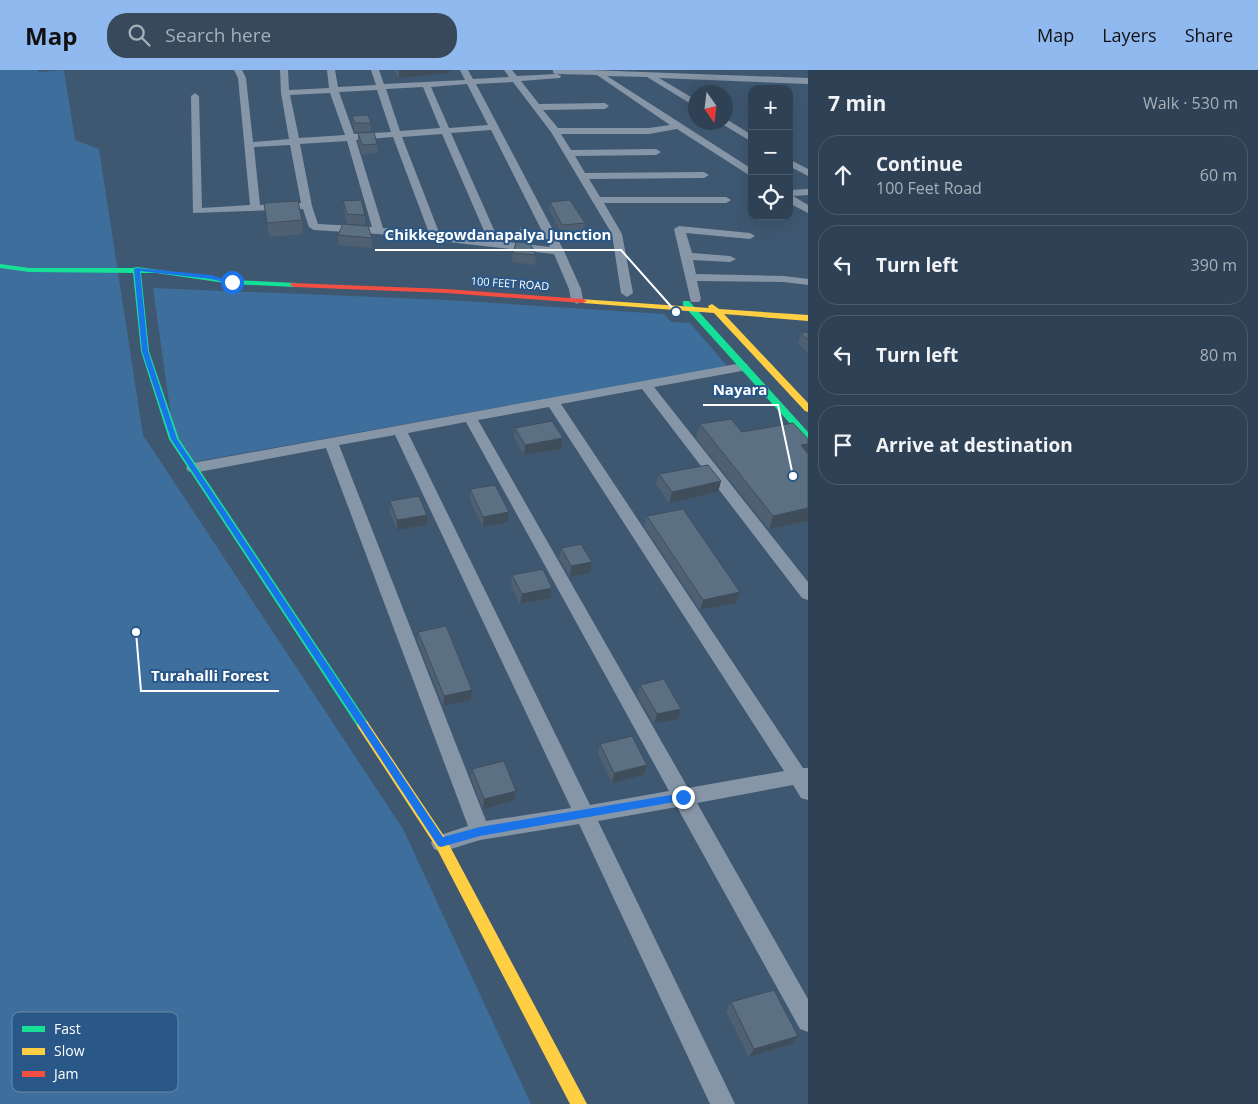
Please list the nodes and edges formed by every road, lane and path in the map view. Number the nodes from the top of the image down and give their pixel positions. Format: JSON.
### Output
{"nodes":[{"id":1,"x":238,"y":70,"type":"edge"},
{"id":2,"x":284,"y":70,"type":"edge"},
{"id":3,"x":331,"y":70,"type":"edge"},
{"id":4,"x":375,"y":70,"type":"edge"},
{"id":5,"x":464,"y":70,"type":"edge"},
{"id":6,"x":508,"y":70,"type":"edge"},
{"id":7,"x":646,"y":72,"type":"edge"},
{"id":8,"x":599,"y":73,"type":"junction"},
{"id":9,"x":556,"y":74,"type":"edge"},
{"id":10,"x":515,"y":79,"type":"junction"},
{"id":11,"x":805,"y":81,"type":"edge"},
{"id":12,"x":471,"y":82,"type":"junction"},
{"id":13,"x":426,"y":85,"type":"junction"},
{"id":14,"x":381,"y":88,"type":"junction"},
{"id":15,"x":334,"y":91,"type":"junction"},
{"id":16,"x":808,"y":92,"type":"edge"},
{"id":17,"x":285,"y":93,"type":"junction"},
{"id":18,"x":195,"y":96,"type":"dead end"},
{"id":19,"x":688,"y":99,"type":"edge"},
{"id":20,"x":605,"y":106,"type":"dead end"},
{"id":21,"x":536,"y":107,"type":"junction"},
{"id":22,"x":678,"y":126,"type":"junction"},
{"id":23,"x":733,"y":127,"type":"edge"},
{"id":24,"x":495,"y":128,"type":"junction"},
{"id":25,"x":446,"y":131,"type":"junction"},
{"id":26,"x":555,"y":131,"type":"junction"},
{"id":27,"x":396,"y":134,"type":"junction"},
{"id":28,"x":748,"y":136,"type":"edge"},
{"id":29,"x":350,"y":138,"type":"junction"},
{"id":30,"x":296,"y":141,"type":"junction"},
{"id":31,"x":248,"y":145,"type":"junction"},
{"id":32,"x":656,"y":152,"type":"dead end"},
{"id":33,"x":568,"y":153,"type":"junction"},
{"id":34,"x":793,"y":165,"type":"edge"},
{"id":35,"x":748,"y":171,"type":"edge"},
{"id":36,"x":808,"y":174,"type":"edge"},
{"id":37,"x":704,"y":175,"type":"dead end"},
{"id":38,"x":582,"y":176,"type":"junction"},
{"id":39,"x":808,"y":192,"type":"edge"},
{"id":40,"x":793,"y":193,"type":"edge"},
{"id":41,"x":597,"y":200,"type":"junction"},
{"id":42,"x":726,"y":200,"type":"dead end"},
{"id":43,"x":793,"y":201,"type":"edge"},
{"id":44,"x":307,"y":206,"type":"junction"},
{"id":45,"x":255,"y":207,"type":"junction"},
{"id":46,"x":808,"y":210,"type":"edge"},
{"id":47,"x":378,"y":231,"type":"junction"},
{"id":48,"x":750,"y":236,"type":"dead end"},
{"id":49,"x":436,"y":238,"type":"junction"},
{"id":50,"x":495,"y":244,"type":"junction"},
{"id":51,"x":558,"y":251,"type":"junction"},
{"id":52,"x":687,"y":256,"type":"junction"},
{"id":53,"x":730,"y":259,"type":"dead end"},
{"id":54,"x":0,"y":266,"type":"edge"},
{"id":55,"x":137,"y":269,"type":"junction"},
{"id":56,"x":692,"y":277,"type":"junction"},
{"id":57,"x":808,"y":282,"type":"edge"},
{"id":58,"x":628,"y":293,"type":"junction"},
{"id":59,"x":576,"y":295,"type":"junction"},
{"id":60,"x":697,"y":302,"type":"junction"},
{"id":61,"x":808,"y":308,"type":"edge"},
{"id":62,"x":716,"y":310,"type":"junction"},
{"id":63,"x":808,"y":318,"type":"edge"},
{"id":64,"x":742,"y":368,"type":"junction"},
{"id":65,"x":645,"y":385,"type":"junction"},
{"id":66,"x":553,"y":402,"type":"junction"},
{"id":67,"x":808,"y":408,"type":"edge"},
{"id":68,"x":470,"y":417,"type":"junction"},
{"id":69,"x":400,"y":430,"type":"junction"},
{"id":70,"x":808,"y":438,"type":"edge"},
{"id":71,"x":331,"y":442,"type":"junction"},
{"id":72,"x":193,"y":468,"type":"junction"},
{"id":73,"x":808,"y":594,"type":"edge"},
{"id":74,"x":805,"y":781,"type":"edge"},
{"id":75,"x":683,"y":797,"type":"junction"},
{"id":76,"x":584,"y":815,"type":"junction"},
{"id":77,"x":480,"y":831,"type":"junction"},
{"id":78,"x":441,"y":843,"type":"junction"},
{"id":79,"x":808,"y":1021,"type":"edge"},
{"id":80,"x":579,"y":1104,"type":"edge"},
{"id":81,"x":723,"y":1104,"type":"edge"}],
"edges":[{"from":1,"to":31,"type":"street"},
{"from":2,"to":17,"type":"street"},
{"from":3,"to":15,"type":"street"},
{"from":4,"to":14,"type":"street"},
{"from":5,"to":12,"type":"street"},
{"from":6,"to":10,"type":"street"},
{"from":7,"to":8,"type":"street"},
{"from":7,"to":11,"type":"street"},
{"from":7,"to":19,"type":"street"},
{"from":8,"to":9,"type":"street"},
{"from":8,"to":22,"type":"street"},
{"from":9,"to":10,"type":"street"},
{"from":10,"to":12,"type":"street"},
{"from":10,"to":21,"type":"street"},
{"from":11,"to":16,"type":"street"},
{"from":12,"to":13,"type":"street"},
{"from":12,"to":24,"type":"street"},
{"from":13,"to":14,"type":"street"},
{"from":13,"to":25,"type":"street"},
{"from":14,"to":15,"type":"street"},
{"from":14,"to":27,"type":"street"},
{"from":15,"to":17,"type":"street"},
{"from":15,"to":29,"type":"street"},
{"from":17,"to":30,"type":"street"},
{"from":18,"to":45,"type":"street"},
{"from":20,"to":21,"type":"street"},
{"from":21,"to":26,"type":"street"},
{"from":22,"to":26,"type":"street"},
{"from":22,"to":35,"type":"street"},
{"from":23,"to":28,"type":"street"},
{"from":24,"to":25,"type":"street"},
{"from":24,"to":51,"type":"street"},
{"from":25,"to":27,"type":"street"},
{"from":25,"to":50,"type":"street"},
{"from":26,"to":33,"type":"street"},
{"from":27,"to":29,"type":"street"},
{"from":27,"to":49,"type":"street"},
{"from":29,"to":30,"type":"street"},
{"from":29,"to":47,"type":"street"},
{"from":30,"to":31,"type":"street"},
{"from":30,"to":44,"type":"street"},
{"from":31,"to":45,"type":"street"},
{"from":32,"to":33,"type":"street"},
{"from":33,"to":38,"type":"street"},
{"from":34,"to":36,"type":"street"},
{"from":37,"to":38,"type":"street"},
{"from":38,"to":41,"type":"street"},
{"from":39,"to":40,"type":"street"},
{"from":41,"to":42,"type":"street"},
{"from":41,"to":58,"type":"street"},
{"from":43,"to":46,"type":"street"},
{"from":44,"to":45,"type":"street"},
{"from":44,"to":47,"type":"street"},
{"from":47,"to":49,"type":"street"},
{"from":48,"to":52,"type":"street"},
{"from":49,"to":50,"type":"street"},
{"from":50,"to":51,"type":"street"},
{"from":51,"to":59,"type":"street"},
{"from":52,"to":53,"type":"street"},
{"from":52,"to":56,"type":"street"},
{"from":54,"to":55,"type":"main road","name":"100 FEET ROAD"},
{"from":55,"to":59,"type":"main road","name":"100 FEET ROAD"},
{"from":55,"to":72,"type":"main road"},
{"from":56,"to":57,"type":"street"},
{"from":56,"to":60,"type":"street"},
{"from":58,"to":59,"type":"main road","name":"100 FEET ROAD"},
{"from":58,"to":60,"type":"main road","name":"100 FEET ROAD"},
{"from":59,"to":60,"type":"main road","name":"100 FEET ROAD"},
{"from":60,"to":61,"type":"main road","name":"100 FEET ROAD"},
{"from":60,"to":62,"type":"main road","name":"100 FEET ROAD"},
{"from":60,"to":62,"type":"main road"},
{"from":60,"to":64,"type":"main road"},
{"from":62,"to":63,"type":"main road","name":"100 FEET ROAD"},
{"from":62,"to":67,"type":"main road"},
{"from":64,"to":65,"type":"street"},
{"from":64,"to":70,"type":"main road"},
{"from":65,"to":66,"type":"street"},
{"from":65,"to":73,"type":"street"},
{"from":66,"to":68,"type":"street"},
{"from":66,"to":74,"type":"street"},
{"from":68,"to":69,"type":"street"},
{"from":68,"to":75,"type":"street"},
{"from":69,"to":71,"type":"street"},
{"from":69,"to":76,"type":"street"},
{"from":71,"to":72,"type":"street"},
{"from":71,"to":77,"type":"street"},
{"from":72,"to":78,"type":"main road"},
{"from":74,"to":75,"type":"street"},
{"from":75,"to":76,"type":"street"},
{"from":75,"to":79,"type":"street"},
{"from":76,"to":77,"type":"street"},
{"from":76,"to":81,"type":"street"},
{"from":77,"to":78,"type":"street"},
{"from":78,"to":80,"type":"main road"}]}
